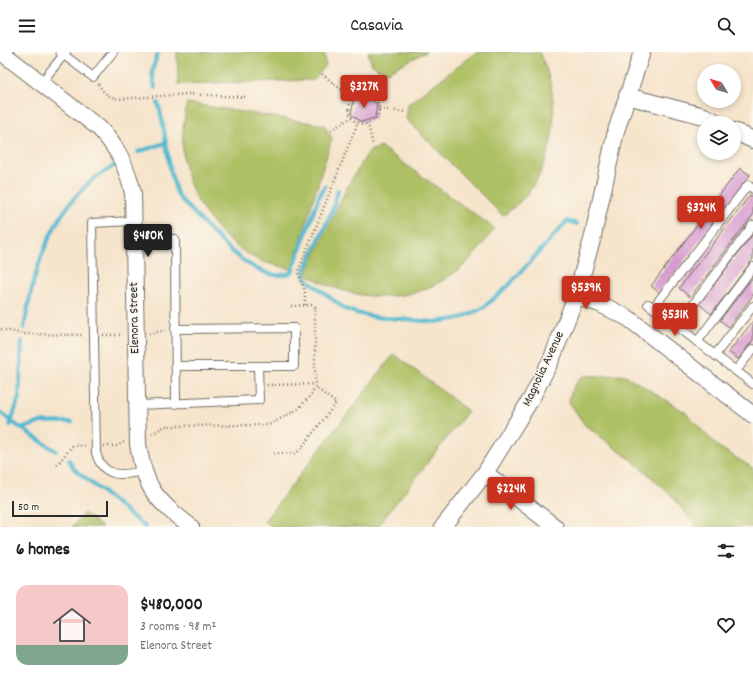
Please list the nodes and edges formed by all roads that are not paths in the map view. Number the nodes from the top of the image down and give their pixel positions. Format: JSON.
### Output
{"nodes":[{"id":1,"x":1,"y":52,"type":"edge"},
{"id":2,"x":113,"y":52,"type":"edge"},
{"id":3,"x":642,"y":52,"type":"edge"},
{"id":4,"x":63,"y":53,"type":"edge"},
{"id":5,"x":41,"y":83,"type":"junction"},
{"id":6,"x":627,"y":96,"type":"junction"},
{"id":7,"x":704,"y":116,"type":"edge"},
{"id":8,"x":741,"y":134,"type":"edge"},
{"id":9,"x":753,"y":140,"type":"edge"},
{"id":10,"x":753,"y":189,"type":"edge"},
{"id":11,"x":133,"y":221,"type":"junction"},
{"id":12,"x":753,"y":225,"type":"edge"},
{"id":13,"x":134,"y":240,"type":"junction"},
{"id":14,"x":753,"y":267,"type":"edge"},
{"id":15,"x":576,"y":296,"type":"junction"},
{"id":16,"x":753,"y":306,"type":"edge"},
{"id":17,"x":677,"y":326,"type":"junction"},
{"id":18,"x":175,"y":329,"type":"junction"},
{"id":19,"x":697,"y":342,"type":"junction"},
{"id":20,"x":753,"y":349,"type":"edge"},
{"id":21,"x":715,"y":355,"type":"junction"},
{"id":22,"x":176,"y":366,"type":"junction"},
{"id":23,"x":258,"y":366,"type":"junction"},
{"id":24,"x":736,"y":371,"type":"junction"},
{"id":25,"x":753,"y":384,"type":"edge"},
{"id":26,"x":176,"y":404,"type":"junction"},
{"id":27,"x":137,"y":406,"type":"junction"},
{"id":28,"x":753,"y":415,"type":"edge"},
{"id":29,"x":142,"y":471,"type":"junction"},
{"id":30,"x":485,"y":473,"type":"junction"},
{"id":31,"x":191,"y":527,"type":"edge"},
{"id":32,"x":443,"y":527,"type":"edge"},
{"id":33,"x":555,"y":527,"type":"edge"}],
"edges":[{"from":1,"to":5,"type":"street","name":"Elenora Street"},
{"from":2,"to":4,"type":"lane"},
{"from":3,"to":6,"type":"street","name":"Magnolia Avenue"},
{"from":4,"to":5,"type":"lane"},
{"from":5,"to":11,"type":"street","name":"Elenora Street"},
{"from":6,"to":7,"type":"street"},
{"from":6,"to":15,"type":"street","name":"Magnolia Avenue"},
{"from":8,"to":9,"type":"street"},
{"from":10,"to":17,"type":"lane"},
{"from":11,"to":13,"type":"street","name":"Elenora Street"},
{"from":11,"to":29,"type":"lane"},
{"from":12,"to":17,"type":"lane"},
{"from":13,"to":18,"type":"lane"},
{"from":13,"to":27,"type":"street","name":"Elenora Street"},
{"from":14,"to":19,"type":"lane"},
{"from":15,"to":28,"type":"street"},
{"from":15,"to":30,"type":"street","name":"Magnolia Avenue"},
{"from":16,"to":21,"type":"lane"},
{"from":17,"to":19,"type":"lane"},
{"from":18,"to":22,"type":"lane"},
{"from":18,"to":23,"type":"lane"},
{"from":19,"to":21,"type":"lane"},
{"from":20,"to":24,"type":"lane"},
{"from":21,"to":24,"type":"lane"},
{"from":22,"to":23,"type":"lane"},
{"from":22,"to":26,"type":"lane"},
{"from":23,"to":26,"type":"lane"},
{"from":24,"to":25,"type":"lane"},
{"from":26,"to":27,"type":"lane"},
{"from":27,"to":29,"type":"street","name":"Elenora Street"},
{"from":29,"to":31,"type":"street","name":"Elenora Street"},
{"from":30,"to":32,"type":"street","name":"Magnolia Avenue"},
{"from":30,"to":33,"type":"street"}]}
